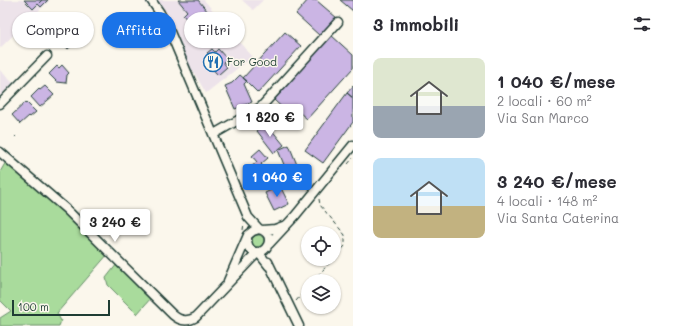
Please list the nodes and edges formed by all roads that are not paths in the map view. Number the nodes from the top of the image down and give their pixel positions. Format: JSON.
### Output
{"nodes":[{"id":1,"x":151,"y":0,"type":"edge"},
{"id":2,"x":338,"y":22,"type":"dead end"},
{"id":3,"x":47,"y":56,"type":"dead end"},
{"id":4,"x":0,"y":104,"type":"edge"},
{"id":5,"x":214,"y":134,"type":"junction"},
{"id":6,"x":353,"y":145,"type":"edge"},
{"id":7,"x":0,"y":152,"type":"edge"},
{"id":8,"x":246,"y":219,"type":"junction"},
{"id":9,"x":286,"y":225,"type":"junction"},
{"id":10,"x":260,"y":230,"type":"junction"},
{"id":11,"x":246,"y":236,"type":"junction"},
{"id":12,"x":268,"y":246,"type":"junction"},
{"id":13,"x":258,"y":252,"type":"junction"},
{"id":14,"x":269,"y":266,"type":"junction"},
{"id":15,"x":226,"y":285,"type":"junction"},
{"id":16,"x":299,"y":326,"type":"edge"}],
"edges":[{"from":1,"to":5,"type":"street"},
{"from":2,"to":5,"type":"street"},
{"from":3,"to":4,"type":"street"},
{"from":5,"to":8,"type":"street"},
{"from":6,"to":9,"type":"street"},
{"from":7,"to":15,"type":"street"},
{"from":8,"to":10,"type":"street"},
{"from":8,"to":11,"type":"street"},
{"from":9,"to":10,"type":"street"},
{"from":9,"to":12,"type":"street"},
{"from":10,"to":11,"type":"street"},
{"from":10,"to":12,"type":"street"},
{"from":11,"to":13,"type":"street"},
{"from":11,"to":15,"type":"street"},
{"from":12,"to":13,"type":"street"},
{"from":12,"to":14,"type":"street"},
{"from":13,"to":14,"type":"street"},
{"from":13,"to":15,"type":"street"},
{"from":14,"to":16,"type":"street"}]}
